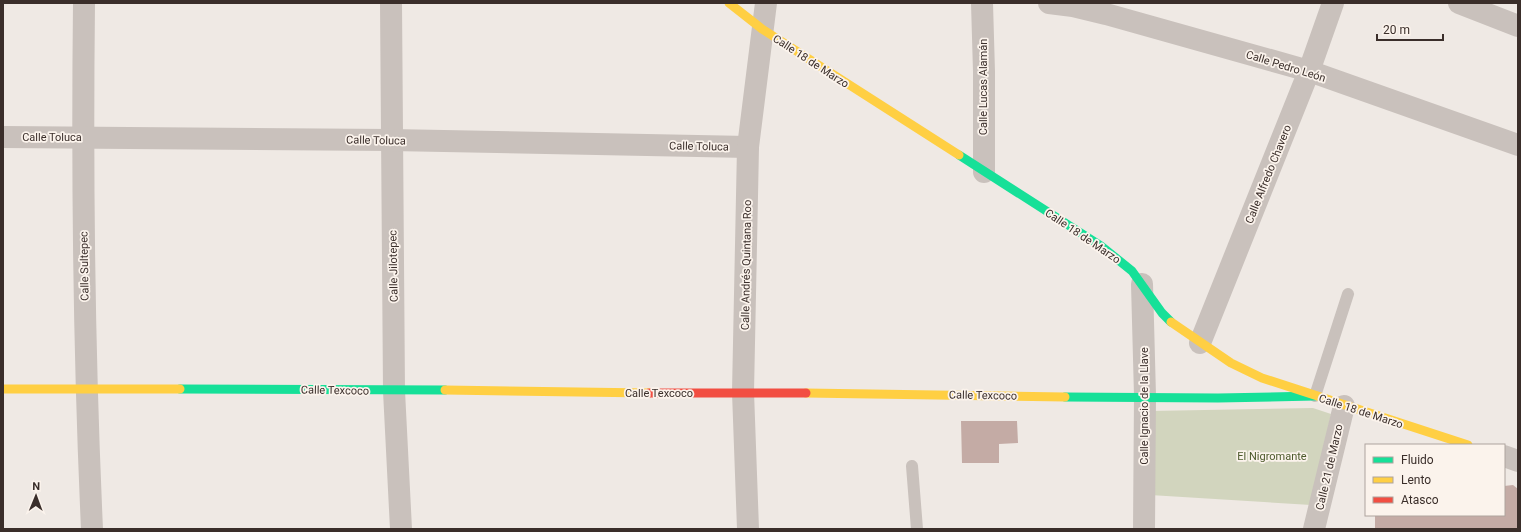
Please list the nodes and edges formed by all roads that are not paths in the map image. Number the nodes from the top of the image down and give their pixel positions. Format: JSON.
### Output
{"nodes":[{"id":1,"x":84,"y":3,"type":"edge"},
{"id":2,"x":391,"y":3,"type":"edge"},
{"id":3,"x":729,"y":3,"type":"edge"},
{"id":4,"x":766,"y":3,"type":"edge"},
{"id":5,"x":982,"y":3,"type":"edge"},
{"id":6,"x":1049,"y":3,"type":"edge"},
{"id":7,"x":1333,"y":3,"type":"edge"},
{"id":8,"x":1458,"y":3,"type":"edge"},
{"id":9,"x":1518,"y":26,"type":"edge"},
{"id":10,"x":762,"y":30,"type":"junction"},
{"id":11,"x":1309,"y":71,"type":"junction"},
{"id":12,"x":3,"y":137,"type":"edge"},
{"id":13,"x":82,"y":137,"type":"junction"},
{"id":14,"x":391,"y":140,"type":"junction"},
{"id":15,"x":1518,"y":145,"type":"edge"},
{"id":16,"x":748,"y":147,"type":"junction"},
{"id":17,"x":984,"y":172,"type":"junction"},
{"id":18,"x":1142,"y":284,"type":"junction"},
{"id":19,"x":1348,"y":294,"type":"dead end"},
{"id":20,"x":1200,"y":343,"type":"junction"},
{"id":21,"x":3,"y":389,"type":"edge"},
{"id":22,"x":86,"y":390,"type":"junction"},
{"id":23,"x":394,"y":391,"type":"junction"},
{"id":24,"x":743,"y":392,"type":"junction"},
{"id":25,"x":1145,"y":396,"type":"junction"},
{"id":26,"x":1315,"y":396,"type":"junction"},
{"id":27,"x":1344,"y":406,"type":"junction"},
{"id":28,"x":1465,"y":444,"type":"edge"},
{"id":29,"x":1505,"y":456,"type":"edge"},
{"id":30,"x":1518,"y":461,"type":"edge"},
{"id":31,"x":912,"y":466,"type":"dead end"},
{"id":32,"x":92,"y":529,"type":"edge"},
{"id":33,"x":401,"y":529,"type":"edge"},
{"id":34,"x":748,"y":529,"type":"edge"},
{"id":35,"x":917,"y":529,"type":"edge"},
{"id":36,"x":1144,"y":529,"type":"edge"},
{"id":37,"x":1314,"y":529,"type":"edge"}],
"edges":[{"from":1,"to":13,"type":"street","name":"Calle Sultepec"},
{"from":2,"to":14,"type":"street","name":"Calle Jilotepec"},
{"from":3,"to":10,"type":"street","name":"Calle 18 de Marzo"},
{"from":4,"to":10,"type":"street","name":"Calle Andrés Quintana Roo"},
{"from":5,"to":17,"type":"street","name":"Calle Lucas Alamán"},
{"from":6,"to":11,"type":"street","name":"Calle Pedro León"},
{"from":7,"to":11,"type":"street","name":"Calle Alfredo Chavero"},
{"from":8,"to":9,"type":"street"},
{"from":10,"to":16,"type":"street","name":"Calle Andrés Quintana Roo"},
{"from":10,"to":17,"type":"street","name":"Calle 18 de Marzo"},
{"from":11,"to":15,"type":"street","name":"Calle Pedro León"},
{"from":11,"to":20,"type":"street","name":"Calle Alfredo Chavero"},
{"from":12,"to":13,"type":"street","name":"Calle Toluca"},
{"from":13,"to":14,"type":"street","name":"Calle Toluca"},
{"from":13,"to":22,"type":"street","name":"Calle Sultepec"},
{"from":14,"to":16,"type":"street","name":"Calle Toluca"},
{"from":14,"to":23,"type":"street","name":"Calle Jilotepec"},
{"from":16,"to":24,"type":"street","name":"Calle Andrés Quintana Roo"},
{"from":17,"to":18,"type":"street","name":"Calle 18 de Marzo"},
{"from":18,"to":20,"type":"street","name":"Calle 18 de Marzo"},
{"from":18,"to":25,"type":"street","name":"Calle Ignacio de la Llave"},
{"from":19,"to":26,"type":"lane"},
{"from":20,"to":26,"type":"street","name":"Calle 18 de Marzo"},
{"from":21,"to":22,"type":"street","name":"Calle Texcoco"},
{"from":22,"to":23,"type":"street","name":"Calle Texcoco"},
{"from":22,"to":32,"type":"street","name":"Calle Sultepec"},
{"from":23,"to":24,"type":"street","name":"Calle Texcoco"},
{"from":23,"to":33,"type":"street","name":"Calle Jilotepec"},
{"from":24,"to":25,"type":"street","name":"Calle Texcoco"},
{"from":24,"to":34,"type":"street","name":"Calle Andrés Quintana Roo"},
{"from":25,"to":26,"type":"street","name":"Calle Texcoco"},
{"from":25,"to":36,"type":"street","name":"Calle Ignacio de la Llave"},
{"from":26,"to":27,"type":"street","name":"Calle 18 de Marzo"},
{"from":27,"to":28,"type":"street","name":"Calle 18 de Marzo"},
{"from":27,"to":37,"type":"street","name":"Calle 21 de Marzo"},
{"from":29,"to":30,"type":"street"},
{"from":31,"to":35,"type":"lane"}]}
